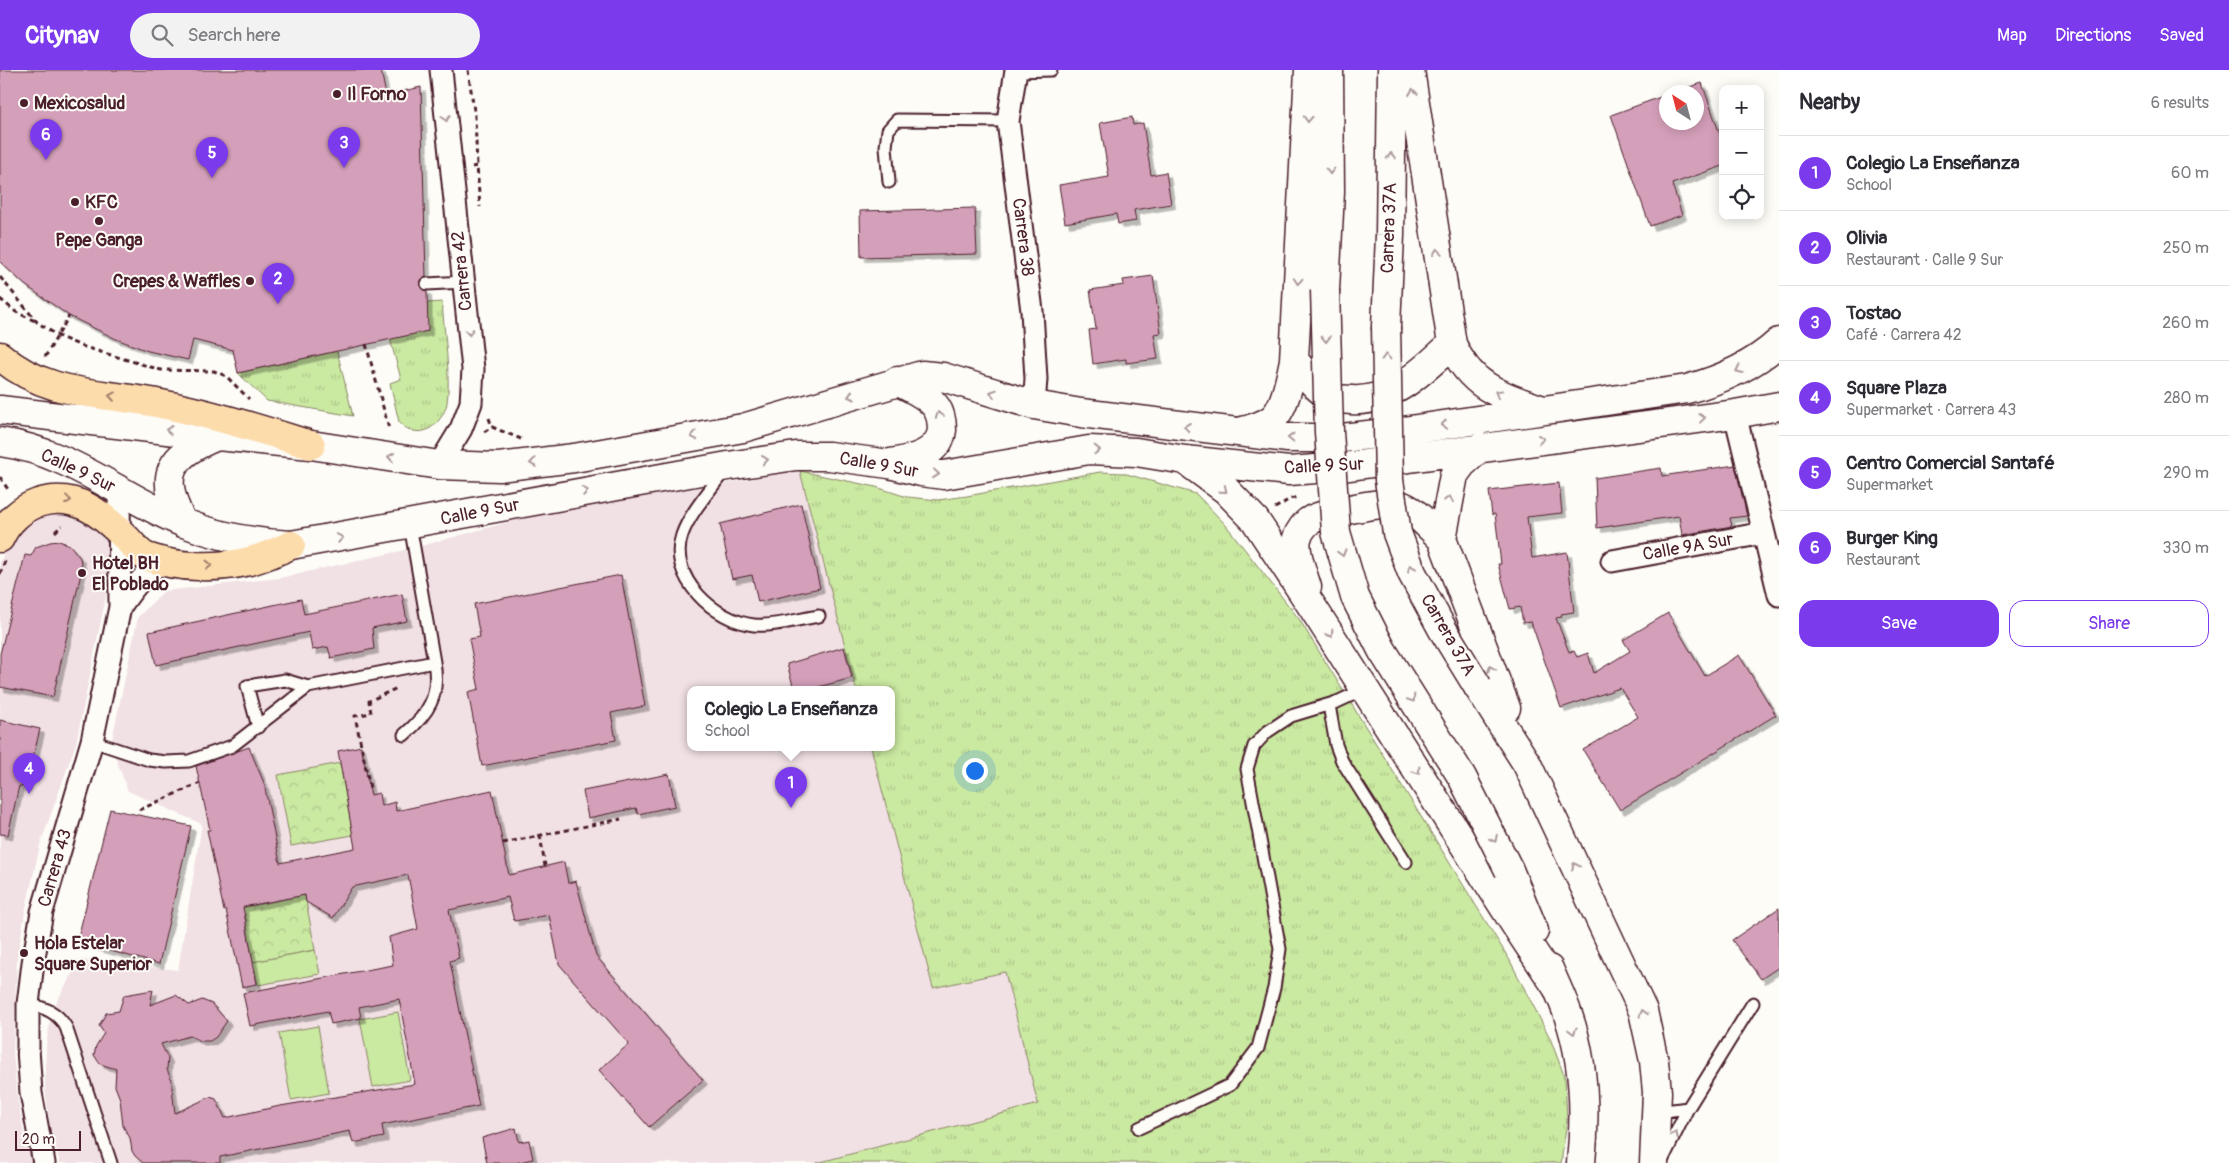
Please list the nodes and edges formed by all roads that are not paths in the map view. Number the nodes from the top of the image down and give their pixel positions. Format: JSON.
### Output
{"nodes":[{"id":1,"x":441,"y":70,"type":"edge"},
{"id":2,"x":1016,"y":70,"type":"edge"},
{"id":3,"x":1051,"y":70,"type":"edge"},
{"id":4,"x":1309,"y":70,"type":"edge"},
{"id":5,"x":1329,"y":70,"type":"edge"},
{"id":6,"x":1392,"y":70,"type":"edge"},
{"id":7,"x":1410,"y":70,"type":"edge"},
{"id":8,"x":1008,"y":120,"type":"junction"},
{"id":9,"x":889,"y":182,"type":"dead end"},
{"id":10,"x":464,"y":282,"type":"junction"},
{"id":11,"x":427,"y":284,"type":"dead end"},
{"id":12,"x":1779,"y":342,"type":"edge"},
{"id":13,"x":1452,"y":344,"type":"junction"},
{"id":14,"x":0,"y":356,"type":"edge"},
{"id":15,"x":1294,"y":360,"type":"junction"},
{"id":16,"x":897,"y":381,"type":"junction"},
{"id":17,"x":1034,"y":405,"type":"junction"},
{"id":18,"x":1779,"y":406,"type":"edge"},
{"id":19,"x":0,"y":410,"type":"edge"},
{"id":20,"x":1544,"y":410,"type":"junction"},
{"id":21,"x":1734,"y":414,"type":"junction"},
{"id":22,"x":1236,"y":433,"type":"junction"},
{"id":23,"x":217,"y":436,"type":"junction"},
{"id":24,"x":0,"y":442,"type":"edge"},
{"id":25,"x":311,"y":445,"type":"junction"},
{"id":26,"x":1482,"y":447,"type":"junction"},
{"id":27,"x":1185,"y":460,"type":"junction"},
{"id":28,"x":889,"y":464,"type":"junction"},
{"id":29,"x":439,"y":465,"type":"junction"},
{"id":30,"x":728,"y":466,"type":"junction"},
{"id":31,"x":118,"y":489,"type":"junction"},
{"id":32,"x":183,"y":523,"type":"junction"},
{"id":33,"x":410,"y":525,"type":"junction"},
{"id":34,"x":120,"y":532,"type":"junction"},
{"id":35,"x":1764,"y":533,"type":"junction"},
{"id":36,"x":1442,"y":539,"type":"junction"},
{"id":37,"x":292,"y":546,"type":"junction"},
{"id":38,"x":3,"y":548,"type":"edge"},
{"id":39,"x":162,"y":561,"type":"junction"},
{"id":40,"x":1612,"y":561,"type":"dead end"},
{"id":41,"x":1779,"y":595,"type":"edge"},
{"id":42,"x":120,"y":607,"type":"junction"},
{"id":43,"x":1313,"y":608,"type":"junction"},
{"id":44,"x":818,"y":616,"type":"dead end"},
{"id":45,"x":434,"y":662,"type":"junction"},
{"id":46,"x":308,"y":687,"type":"junction"},
{"id":47,"x":1365,"y":689,"type":"junction"},
{"id":48,"x":1329,"y":705,"type":"junction"},
{"id":49,"x":258,"y":727,"type":"junction"},
{"id":50,"x":404,"y":735,"type":"dead end"},
{"id":51,"x":92,"y":741,"type":"junction"},
{"id":52,"x":1527,"y":764,"type":"junction"},
{"id":53,"x":1406,"y":862,"type":"dead end"},
{"id":54,"x":1556,"y":986,"type":"junction"},
{"id":55,"x":1753,"y":1003,"type":"dead end"},
{"id":56,"x":28,"y":1004,"type":"junction"},
{"id":57,"x":1688,"y":1108,"type":"junction"},
{"id":58,"x":1657,"y":1112,"type":"junction"},
{"id":59,"x":1139,"y":1128,"type":"dead end"},
{"id":60,"x":44,"y":1163,"type":"edge"},
{"id":61,"x":111,"y":1163,"type":"edge"},
{"id":62,"x":1581,"y":1163,"type":"edge"},
{"id":63,"x":1654,"y":1163,"type":"edge"},
{"id":64,"x":1661,"y":1163,"type":"edge"}],
"edges":[{"from":1,"to":10,"type":"street","name":"Carrera 42","one_way":true},
{"from":2,"to":3,"type":"lane"},
{"from":2,"to":8,"type":"street","name":"Carrera 38"},
{"from":4,"to":15,"type":"main road","one_way":true},
{"from":5,"to":54,"type":"main road","one_way":true,"bridge":true},
{"from":52,"to":6,"type":"main road","name":"Carrera 37A","one_way":true,"bridge":true},
{"from":13,"to":7,"type":"main road","one_way":true},
{"from":8,"to":9,"type":"lane"},
{"from":8,"to":17,"type":"street","name":"Carrera 38"},
{"from":10,"to":11,"type":"lane"},
{"from":10,"to":29,"type":"street","name":"Carrera 42","one_way":true},
{"from":12,"to":20,"type":"main road","name":"Calle 9 Sur","one_way":true},
{"from":13,"to":15,"type":"main road"},
{"from":20,"to":13,"type":"main road","one_way":true},
{"from":25,"to":14,"type":"main road","one_way":true},
{"from":15,"to":22,"type":"main road"},
{"from":17,"to":16,"type":"main road","name":"Calle 9 Sur","one_way":true},
{"from":28,"to":16,"type":"main road","one_way":true},
{"from":16,"to":29,"type":"main road","name":"Calle 9 Sur","one_way":true},
{"from":22,"to":17,"type":"main road","name":"Calle 9 Sur","one_way":true},
{"from":18,"to":21,"type":"main road","name":"Calle 9 Sur"},
{"from":23,"to":19,"type":"main road","name":"Calle 9 Sur","one_way":true},
{"from":20,"to":22,"type":"main road","name":"Calle 9 Sur","one_way":true},
{"from":26,"to":21,"type":"main road","name":"Calle 9 Sur","one_way":true},
{"from":21,"to":35,"type":"street"},
{"from":23,"to":25,"type":"main road","name":"Calle 9 Sur"},
{"from":23,"to":32,"type":"main road"},
{"from":24,"to":31,"type":"main road","name":"Calle 9 Sur"},
{"from":29,"to":25,"type":"main road","name":"Calle 9 Sur","one_way":true},
{"from":26,"to":27,"type":"main road","name":"Calle 9 Sur"},
{"from":36,"to":26,"type":"main road","one_way":true},
{"from":28,"to":27,"type":"main road","name":"Calle 9 Sur","one_way":true},
{"from":27,"to":43,"type":"main road","one_way":true},
{"from":30,"to":28,"type":"main road","name":"Calle 9 Sur","one_way":true},
{"from":33,"to":30,"type":"main road","name":"Calle 9 Sur","one_way":true},
{"from":30,"to":44,"type":"lane"},
{"from":31,"to":32,"type":"main road","name":"Calle 9 Sur"},
{"from":31,"to":34,"type":"street","name":"Carrera 43"},
{"from":32,"to":37,"type":"main road","name":"Calle 9 Sur"},
{"from":37,"to":33,"type":"main road","name":"Calle 9 Sur","one_way":true},
{"from":33,"to":45,"type":"lane"},
{"from":38,"to":34,"type":"main road","one_way":true},
{"from":34,"to":39,"type":"main road"},
{"from":34,"to":42,"type":"street","name":"Carrera 43"},
{"from":35,"to":40,"type":"street","name":"Calle 9A Sur"},
{"from":35,"to":41,"type":"street"},
{"from":36,"to":43,"type":"main road"},
{"from":52,"to":36,"type":"main road","one_way":true},
{"from":39,"to":37,"type":"main road","one_way":true},
{"from":39,"to":42,"type":"street","name":"Carrera 43"},
{"from":42,"to":51,"type":"street","name":"Carrera 43"},
{"from":43,"to":47,"type":"main road","one_way":true},
{"from":45,"to":46,"type":"lane"},
{"from":45,"to":50,"type":"lane"},
{"from":46,"to":49,"type":"lane"},
{"from":46,"to":49,"type":"lane"},
{"from":47,"to":48,"type":"lane"},
{"from":47,"to":54,"type":"main road","one_way":true},
{"from":48,"to":53,"type":"lane"},
{"from":48,"to":59,"type":"lane"},
{"from":49,"to":51,"type":"lane"},
{"from":51,"to":56,"type":"street","name":"Carrera 43"},
{"from":58,"to":52,"type":"main road","name":"Carrera 37A","one_way":true},
{"from":54,"to":62,"type":"main road","one_way":true},
{"from":55,"to":57,"type":"lane"},
{"from":56,"to":60,"type":"street","name":"Carrera 43"},
{"from":56,"to":61,"type":"lane"},
{"from":57,"to":58,"type":"lane"},
{"from":64,"to":57,"type":"lane","one_way":true},
{"from":58,"to":63,"type":"main road","name":"Carrera 37A"}]}
